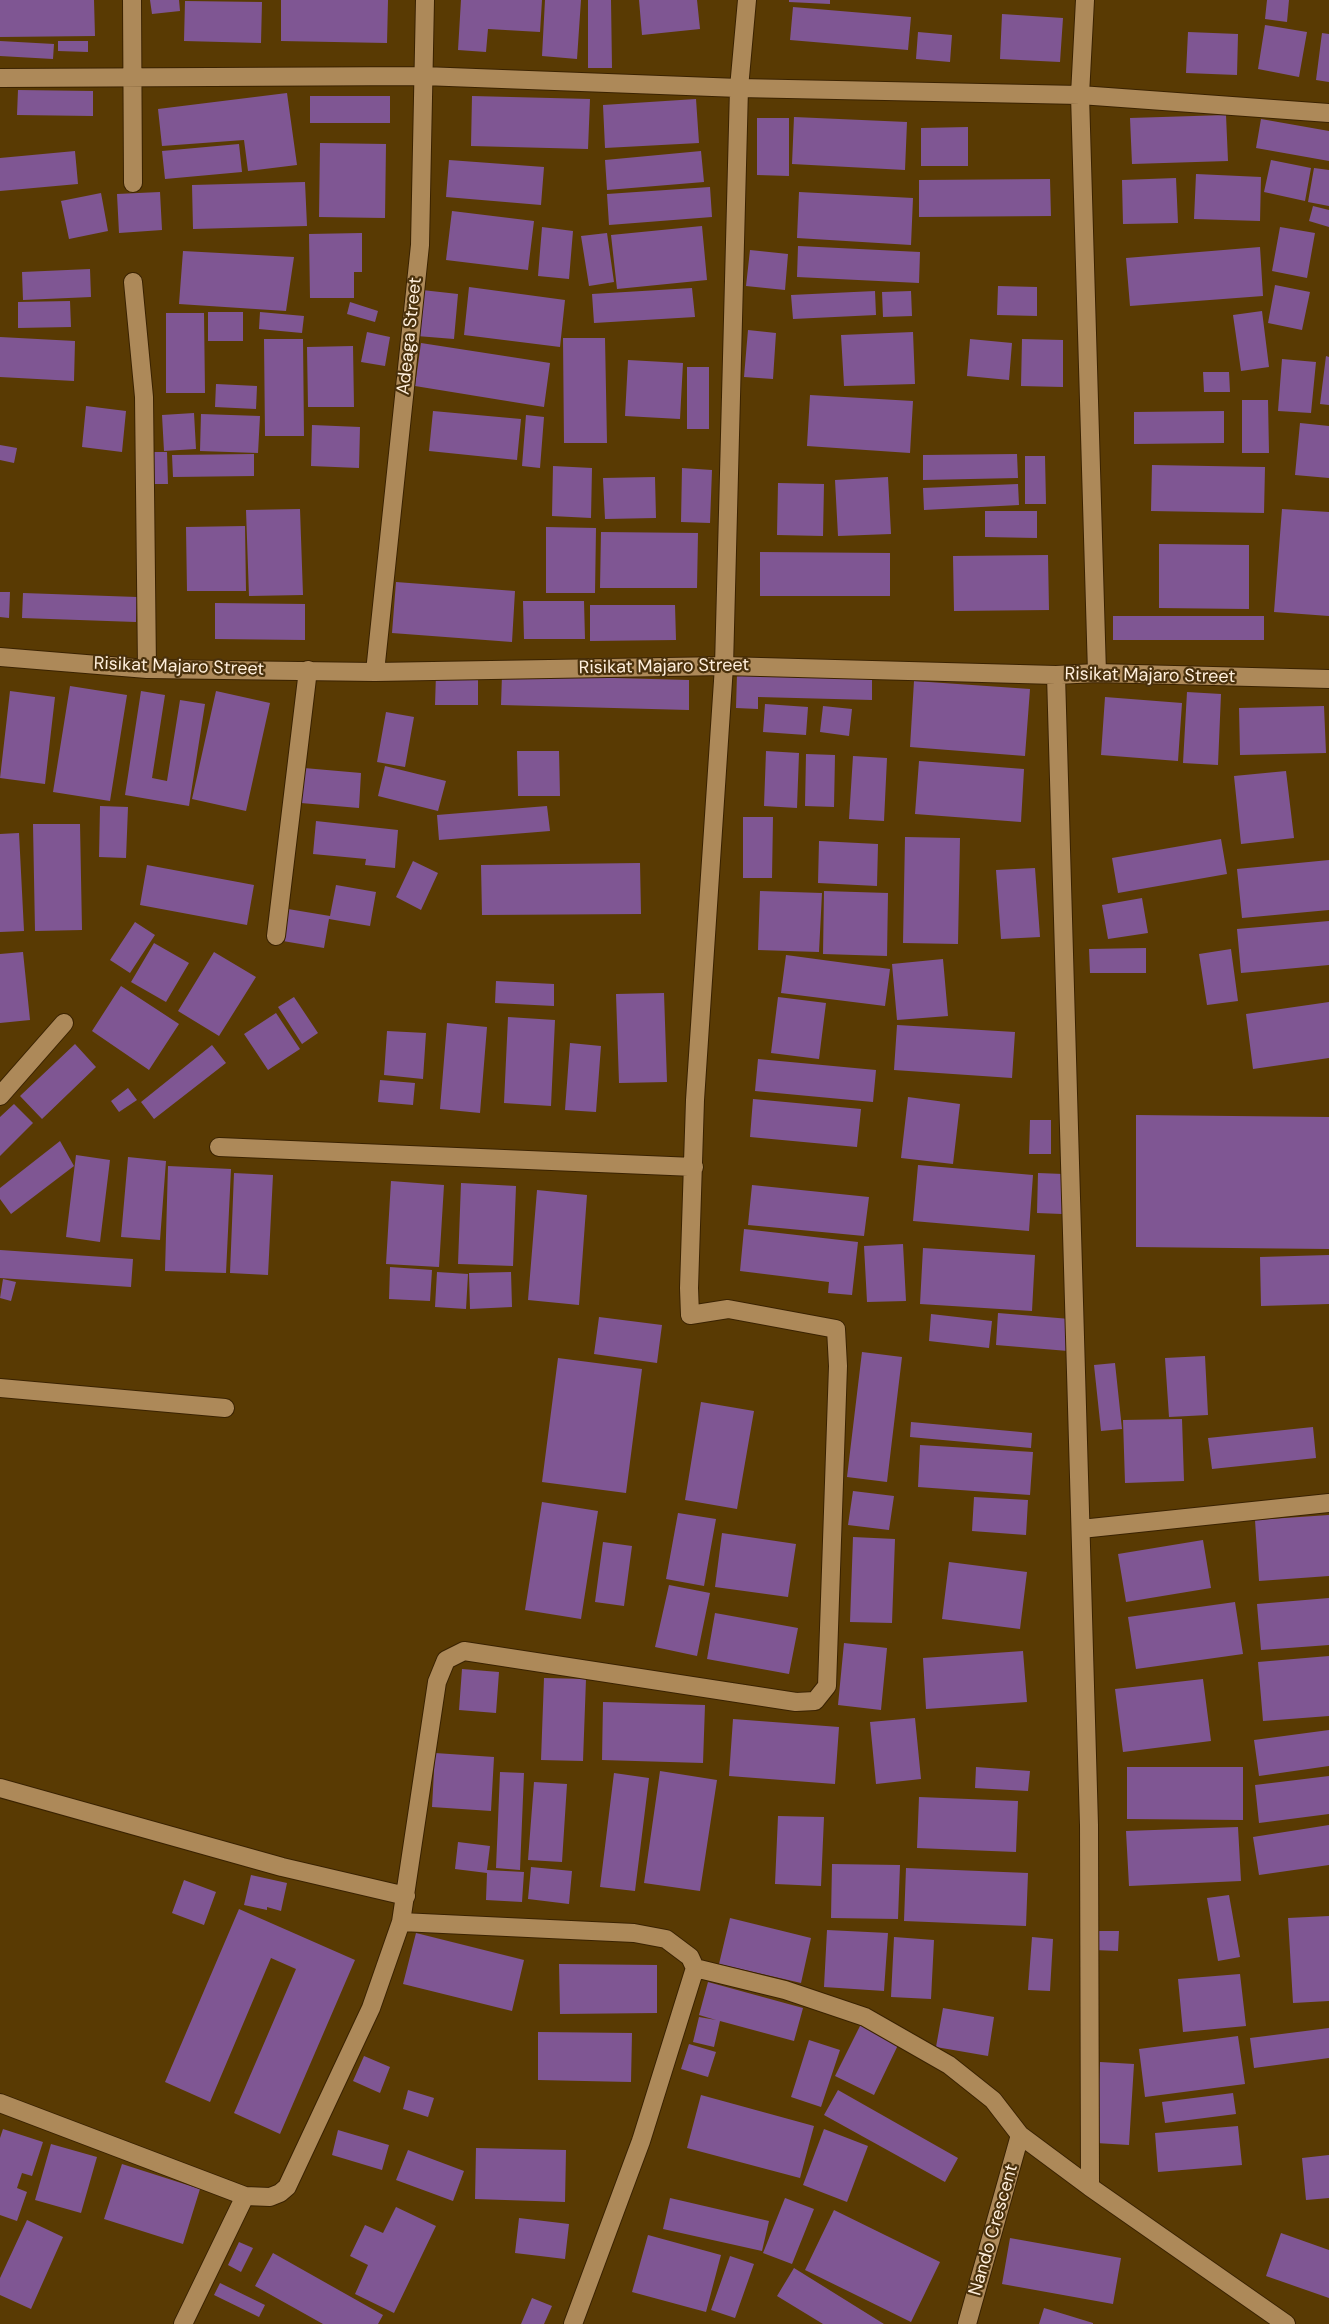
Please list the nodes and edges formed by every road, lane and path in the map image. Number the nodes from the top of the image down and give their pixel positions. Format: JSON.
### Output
{"nodes":[{"id":1,"x":132,"y":0,"type":"edge"},
{"id":2,"x":426,"y":0,"type":"edge"},
{"id":3,"x":747,"y":0,"type":"edge"},
{"id":4,"x":1085,"y":0,"type":"edge"},
{"id":5,"x":423,"y":76,"type":"junction"},
{"id":6,"x":134,"y":77,"type":"junction"},
{"id":7,"x":0,"y":78,"type":"edge"},
{"id":8,"x":740,"y":88,"type":"junction"},
{"id":9,"x":1080,"y":95,"type":"junction"},
{"id":10,"x":1329,"y":113,"type":"edge"},
{"id":11,"x":133,"y":183,"type":"dead end"},
{"id":12,"x":133,"y":282,"type":"dead end"},
{"id":13,"x":0,"y":657,"type":"edge"},
{"id":14,"x":724,"y":666,"type":"junction"},
{"id":15,"x":147,"y":669,"type":"junction"},
{"id":16,"x":308,"y":670,"type":"junction"},
{"id":17,"x":375,"y":672,"type":"junction"},
{"id":18,"x":1097,"y":673,"type":"junction"},
{"id":19,"x":1056,"y":675,"type":"junction"},
{"id":20,"x":1329,"y":680,"type":"edge"},
{"id":21,"x":276,"y":936,"type":"dead end"},
{"id":22,"x":64,"y":1023,"type":"dead end"},
{"id":23,"x":0,"y":1096,"type":"edge"},
{"id":24,"x":219,"y":1147,"type":"dead end"},
{"id":25,"x":694,"y":1167,"type":"junction"},
{"id":26,"x":0,"y":1388,"type":"edge"},
{"id":27,"x":225,"y":1408,"type":"dead end"},
{"id":28,"x":1329,"y":1503,"type":"edge"},
{"id":29,"x":1081,"y":1529,"type":"junction"},
{"id":30,"x":0,"y":1788,"type":"edge"},
{"id":31,"x":406,"y":1896,"type":"junction"},
{"id":32,"x":401,"y":1922,"type":"junction"},
{"id":33,"x":695,"y":1968,"type":"junction"},
{"id":34,"x":0,"y":2103,"type":"edge"},
{"id":35,"x":1020,"y":2135,"type":"junction"},
{"id":36,"x":1089,"y":2187,"type":"junction"},
{"id":37,"x":245,"y":2196,"type":"junction"},
{"id":38,"x":183,"y":2324,"type":"edge"},
{"id":39,"x":573,"y":2324,"type":"edge"},
{"id":40,"x":967,"y":2324,"type":"edge"},
{"id":41,"x":1286,"y":2324,"type":"edge"}],
"edges":[{"from":1,"to":6,"type":"street"},
{"from":2,"to":5,"type":"street","name":"Adeaga Street"},
{"from":3,"to":8,"type":"street"},
{"from":4,"to":9,"type":"street"},
{"from":5,"to":6,"type":"street"},
{"from":5,"to":8,"type":"street"},
{"from":5,"to":17,"type":"street","name":"Adeaga Street"},
{"from":6,"to":7,"type":"street"},
{"from":6,"to":11,"type":"street"},
{"from":8,"to":9,"type":"street"},
{"from":8,"to":14,"type":"street"},
{"from":9,"to":10,"type":"street"},
{"from":9,"to":18,"type":"street"},
{"from":12,"to":15,"type":"street"},
{"from":13,"to":15,"type":"street","name":"Risikat Majaro Street"},
{"from":14,"to":17,"type":"street","name":"Risikat Majaro Street"},
{"from":14,"to":19,"type":"street","name":"Risikat Majaro Street"},
{"from":14,"to":25,"type":"street"},
{"from":15,"to":16,"type":"street","name":"Risikat Majaro Street"},
{"from":16,"to":17,"type":"street","name":"Risikat Majaro Street"},
{"from":16,"to":21,"type":"street"},
{"from":18,"to":19,"type":"street","name":"Risikat Majaro Street"},
{"from":18,"to":20,"type":"street","name":"Risikat Majaro Street"},
{"from":19,"to":29,"type":"street"},
{"from":22,"to":23,"type":"street"},
{"from":24,"to":25,"type":"street"},
{"from":25,"to":31,"type":"street"},
{"from":26,"to":27,"type":"street"},
{"from":28,"to":29,"type":"street"},
{"from":29,"to":36,"type":"street"},
{"from":30,"to":31,"type":"street"},
{"from":31,"to":32,"type":"street"},
{"from":32,"to":33,"type":"street"},
{"from":32,"to":37,"type":"street"},
{"from":33,"to":35,"type":"street"},
{"from":33,"to":39,"type":"street"},
{"from":34,"to":37,"type":"street"},
{"from":35,"to":36,"type":"street"},
{"from":35,"to":40,"type":"street","name":"Nando Crescent"},
{"from":36,"to":41,"type":"street"},
{"from":37,"to":38,"type":"street"}]}
